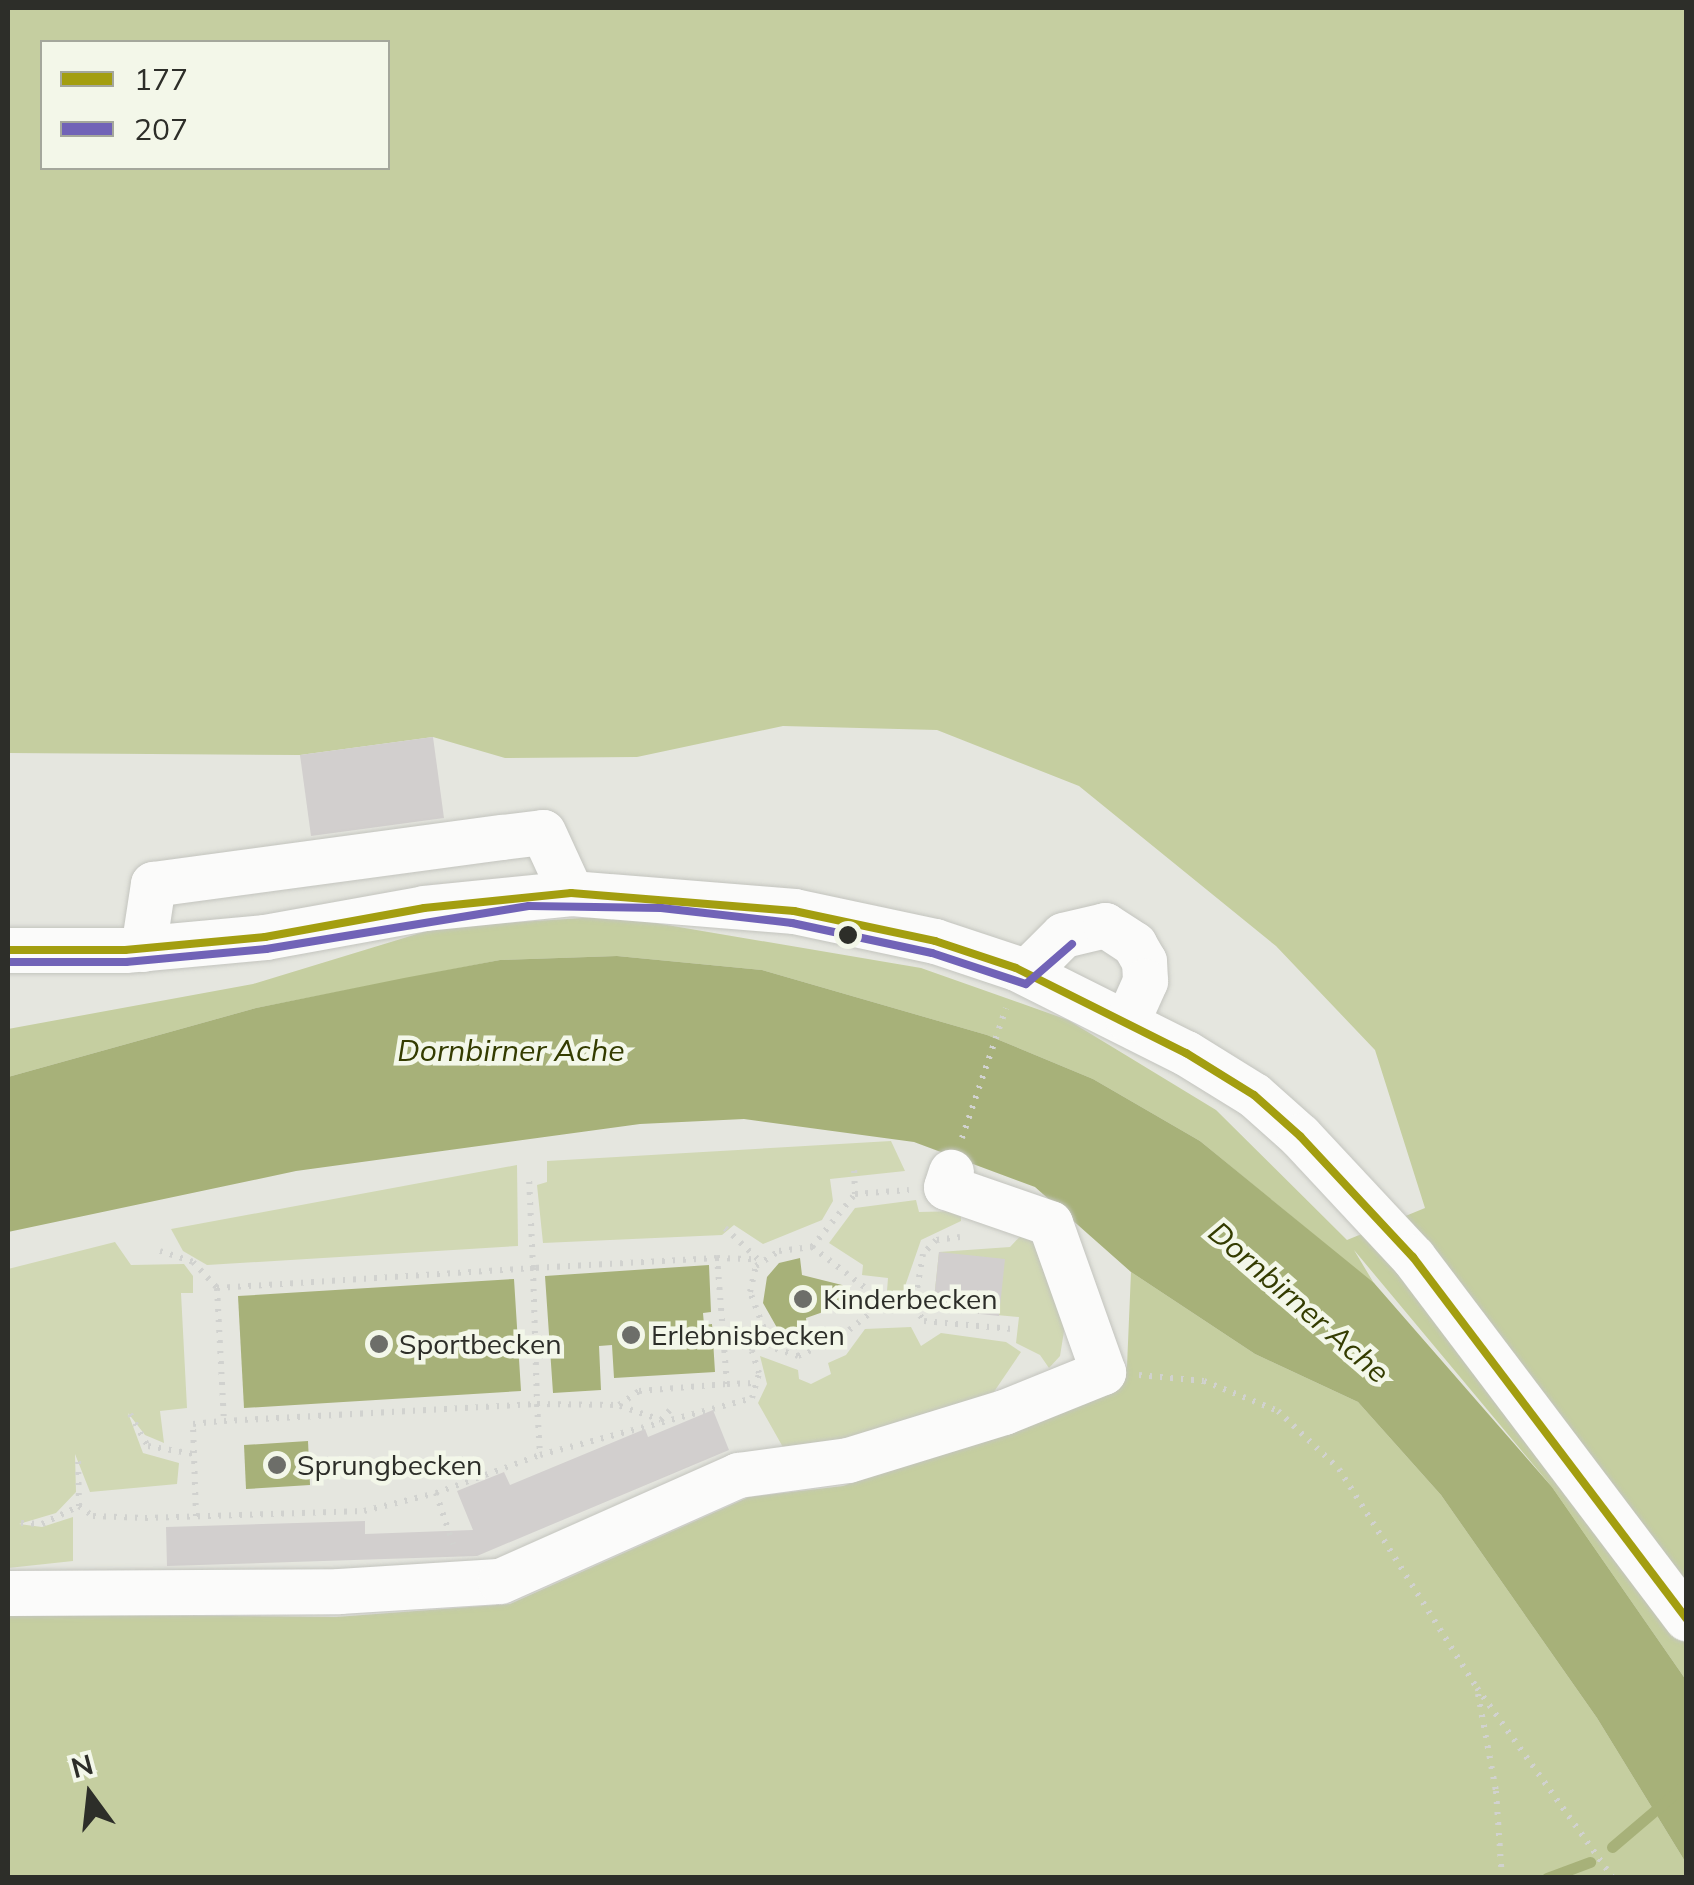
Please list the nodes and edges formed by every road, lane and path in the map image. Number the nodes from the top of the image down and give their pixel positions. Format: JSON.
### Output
{"nodes":[{"id":1,"x":571,"y":893,"type":"junction"},
{"id":2,"x":143,"y":949,"type":"junction"},
{"id":3,"x":8,"y":950,"type":"edge"},
{"id":4,"x":1016,"y":992,"type":"junction"},
{"id":5,"x":1128,"y":1019,"type":"junction"},
{"id":6,"x":854,"y":1163,"type":"dead end"},
{"id":7,"x":530,"y":1174,"type":"dead end"},
{"id":8,"x":933,"y":1181,"type":"junction"},
{"id":9,"x":855,"y":1194,"type":"junction"},
{"id":10,"x":724,"y":1228,"type":"dead end"},
{"id":11,"x":973,"y":1235,"type":"dead end"},
{"id":12,"x":812,"y":1247,"type":"junction"},
{"id":13,"x":160,"y":1250,"type":"dead end"},
{"id":14,"x":717,"y":1258,"type":"junction"},
{"id":15,"x":759,"y":1261,"type":"junction"},
{"id":16,"x":533,"y":1268,"type":"junction"},
{"id":17,"x":218,"y":1288,"type":"junction"},
{"id":18,"x":884,"y":1302,"type":"junction"},
{"id":19,"x":914,"y":1304,"type":"junction"},
{"id":20,"x":757,"y":1322,"type":"junction"},
{"id":21,"x":1012,"y":1328,"type":"dead end"},
{"id":22,"x":1103,"y":1372,"type":"junction"},
{"id":23,"x":756,"y":1383,"type":"junction"},
{"id":24,"x":727,"y":1384,"type":"junction"},
{"id":25,"x":537,"y":1404,"type":"junction"},
{"id":26,"x":619,"y":1405,"type":"junction"},
{"id":27,"x":670,"y":1410,"type":"dead end"},
{"id":28,"x":130,"y":1414,"type":"dead end"},
{"id":29,"x":660,"y":1420,"type":"junction"},
{"id":30,"x":224,"y":1421,"type":"junction"},
{"id":31,"x":194,"y":1454,"type":"junction"},
{"id":32,"x":540,"y":1455,"type":"junction"},
{"id":33,"x":78,"y":1458,"type":"dead end"},
{"id":34,"x":436,"y":1493,"type":"junction"},
{"id":35,"x":80,"y":1506,"type":"junction"},
{"id":36,"x":196,"y":1516,"type":"junction"},
{"id":37,"x":21,"y":1524,"type":"dead end"},
{"id":38,"x":466,"y":1584,"type":"junction"},
{"id":39,"x":8,"y":1593,"type":"edge"},
{"id":40,"x":1686,"y":1618,"type":"edge"},
{"id":41,"x":1477,"y":1688,"type":"junction"},
{"id":42,"x":1502,"y":1878,"type":"edge"},
{"id":43,"x":1613,"y":1878,"type":"edge"}],
"edges":[{"from":1,"to":2,"type":"street"},
{"from":1,"to":2,"type":"street"},
{"from":1,"to":4,"type":"street"},
{"from":2,"to":3,"type":"street"},
{"from":4,"to":5,"type":"street"},
{"from":4,"to":5,"type":"street"},
{"from":4,"to":8,"type":"path"},
{"from":5,"to":40,"type":"street"},
{"from":6,"to":9,"type":"path"},
{"from":7,"to":16,"type":"path"},
{"from":8,"to":9,"type":"path"},
{"from":8,"to":22,"type":"street"},
{"from":9,"to":12,"type":"path"},
{"from":10,"to":15,"type":"path"},
{"from":11,"to":19,"type":"path"},
{"from":12,"to":15,"type":"path"},
{"from":12,"to":18,"type":"path"},
{"from":13,"to":17,"type":"path"},
{"from":14,"to":15,"type":"path"},
{"from":14,"to":16,"type":"path"},
{"from":14,"to":24,"type":"path"},
{"from":15,"to":20,"type":"path"},
{"from":16,"to":17,"type":"path"},
{"from":16,"to":25,"type":"path"},
{"from":17,"to":30,"type":"path"},
{"from":18,"to":19,"type":"path"},
{"from":18,"to":20,"type":"path"},
{"from":19,"to":21,"type":"path"},
{"from":20,"to":23,"type":"path"},
{"from":22,"to":38,"type":"street"},
{"from":22,"to":41,"type":"path"},
{"from":23,"to":24,"type":"path"},
{"from":23,"to":29,"type":"path"},
{"from":24,"to":26,"type":"path"},
{"from":25,"to":26,"type":"path"},
{"from":25,"to":30,"type":"path"},
{"from":25,"to":32,"type":"path"},
{"from":26,"to":29,"type":"path"},
{"from":27,"to":29,"type":"path"},
{"from":28,"to":31,"type":"path"},
{"from":29,"to":32,"type":"path"},
{"from":30,"to":31,"type":"path"},
{"from":31,"to":36,"type":"path"},
{"from":32,"to":34,"type":"path"},
{"from":33,"to":35,"type":"path"},
{"from":34,"to":36,"type":"path"},
{"from":34,"to":38,"type":"path"},
{"from":35,"to":36,"type":"path"},
{"from":35,"to":37,"type":"path"},
{"from":38,"to":39,"type":"street"},
{"from":41,"to":42,"type":"path"},
{"from":41,"to":43,"type":"path"}]}
